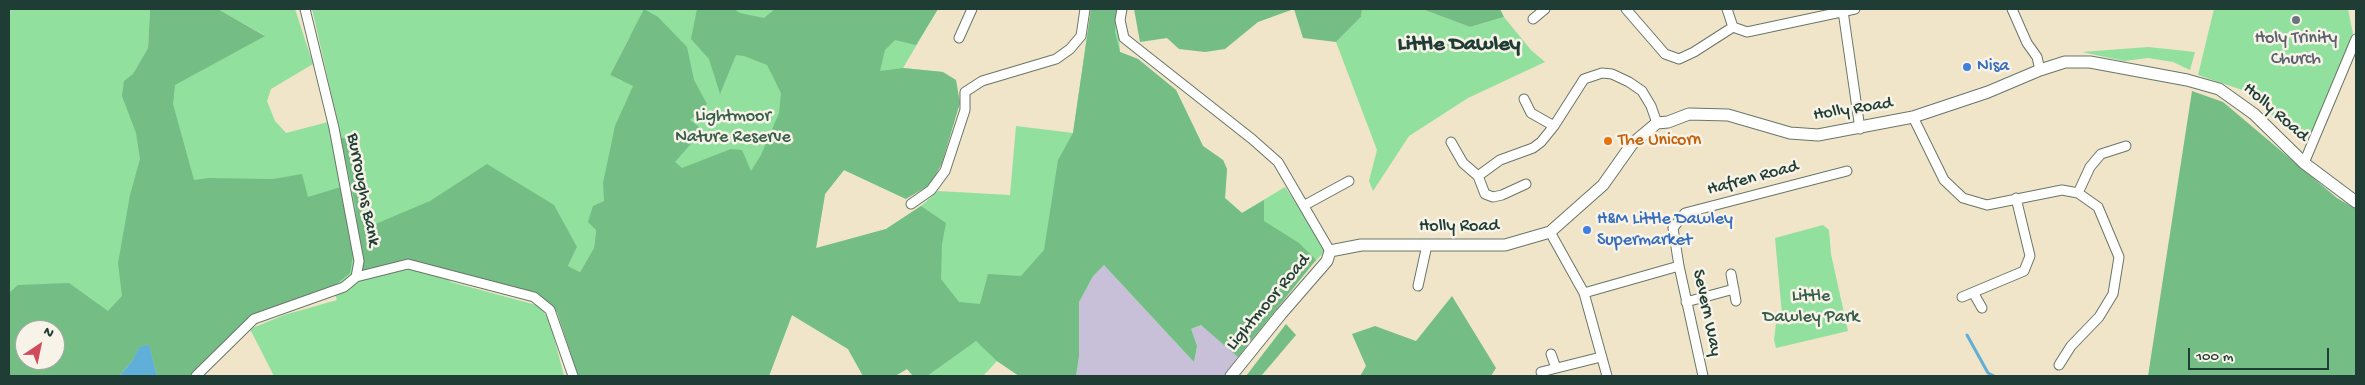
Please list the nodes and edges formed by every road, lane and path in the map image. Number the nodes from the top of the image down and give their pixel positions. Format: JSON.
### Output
{"nodes":[{"id":1,"x":305,"y":9,"type":"edge"},
{"id":2,"x":972,"y":9,"type":"edge"},
{"id":3,"x":1085,"y":9,"type":"edge"},
{"id":4,"x":1122,"y":9,"type":"edge"},
{"id":5,"x":1545,"y":9,"type":"edge"},
{"id":6,"x":1626,"y":9,"type":"edge"},
{"id":7,"x":1727,"y":9,"type":"edge"},
{"id":8,"x":1855,"y":9,"type":"edge"},
{"id":9,"x":2012,"y":9,"type":"edge"},
{"id":10,"x":1843,"y":11,"type":"junction"},
{"id":11,"x":1533,"y":19,"type":"dead end"},
{"id":12,"x":1733,"y":27,"type":"junction"},
{"id":13,"x":959,"y":38,"type":"dead end"},
{"id":14,"x":2356,"y":39,"type":"edge"},
{"id":15,"x":2040,"y":70,"type":"junction"},
{"id":16,"x":1524,"y":99,"type":"dead end"},
{"id":17,"x":1914,"y":117,"type":"junction"},
{"id":18,"x":1657,"y":123,"type":"junction"},
{"id":19,"x":1554,"y":126,"type":"junction"},
{"id":20,"x":1860,"y":129,"type":"junction"},
{"id":21,"x":1451,"y":142,"type":"dead end"},
{"id":22,"x":2126,"y":146,"type":"dead end"},
{"id":23,"x":2304,"y":162,"type":"junction"},
{"id":24,"x":1847,"y":171,"type":"dead end"},
{"id":25,"x":1478,"y":176,"type":"junction"},
{"id":26,"x":1349,"y":181,"type":"dead end"},
{"id":27,"x":1526,"y":184,"type":"dead end"},
{"id":28,"x":2078,"y":193,"type":"junction"},
{"id":29,"x":2016,"y":198,"type":"junction"},
{"id":30,"x":2356,"y":202,"type":"edge"},
{"id":31,"x":911,"y":204,"type":"dead end"},
{"id":32,"x":1305,"y":205,"type":"junction"},
{"id":33,"x":1673,"y":228,"type":"joint"},
{"id":34,"x":1550,"y":232,"type":"junction"},
{"id":35,"x":1427,"y":245,"type":"junction"},
{"id":36,"x":1330,"y":251,"type":"junction"},
{"id":37,"x":1678,"y":266,"type":"junction"},
{"id":38,"x":1730,"y":274,"type":"dead end"},
{"id":39,"x":356,"y":277,"type":"junction"},
{"id":40,"x":1418,"y":286,"type":"dead end"},
{"id":41,"x":1734,"y":289,"type":"junction"},
{"id":42,"x":1584,"y":293,"type":"junction"},
{"id":43,"x":1974,"y":294,"type":"junction"},
{"id":44,"x":1962,"y":297,"type":"dead end"},
{"id":45,"x":1736,"y":301,"type":"dead end"},
{"id":46,"x":1686,"y":302,"type":"junction"},
{"id":47,"x":1982,"y":308,"type":"dead end"},
{"id":48,"x":1552,"y":354,"type":"dead end"},
{"id":49,"x":1601,"y":357,"type":"junction"},
{"id":50,"x":2059,"y":365,"type":"dead end"},
{"id":51,"x":1556,"y":368,"type":"junction"},
{"id":52,"x":1540,"y":372,"type":"dead end"},
{"id":53,"x":196,"y":376,"type":"edge"},
{"id":54,"x":573,"y":376,"type":"edge"},
{"id":55,"x":1231,"y":376,"type":"edge"},
{"id":56,"x":1607,"y":376,"type":"edge"},
{"id":57,"x":1703,"y":376,"type":"edge"}],
"edges":[{"from":1,"to":39,"type":"street","name":"Burroughs Bank"},
{"from":2,"to":13,"type":"street"},
{"from":3,"to":31,"type":"street"},
{"from":4,"to":32,"type":"street"},
{"from":5,"to":11,"type":"street"},
{"from":6,"to":12,"type":"street"},
{"from":7,"to":12,"type":"street"},
{"from":8,"to":10,"type":"street"},
{"from":9,"to":15,"type":"street"},
{"from":10,"to":12,"type":"street"},
{"from":10,"to":20,"type":"street"},
{"from":14,"to":23,"type":"street"},
{"from":15,"to":17,"type":"street","name":"Holly Road"},
{"from":15,"to":23,"type":"street","name":"Holly Road"},
{"from":16,"to":19,"type":"street"},
{"from":17,"to":20,"type":"street","name":"Holly Road"},
{"from":17,"to":29,"type":"street"},
{"from":18,"to":19,"type":"street"},
{"from":18,"to":20,"type":"street","name":"Holly Road"},
{"from":18,"to":34,"type":"street","name":"Holly Road"},
{"from":19,"to":25,"type":"street"},
{"from":21,"to":25,"type":"street"},
{"from":22,"to":28,"type":"street"},
{"from":23,"to":30,"type":"street","name":"Holly Road"},
{"from":24,"to":33,"type":"street","name":"Hafren Road"},
{"from":25,"to":27,"type":"street"},
{"from":26,"to":32,"type":"street"},
{"from":28,"to":29,"type":"street"},
{"from":28,"to":50,"type":"street"},
{"from":29,"to":43,"type":"street"},
{"from":32,"to":36,"type":"street"},
{"from":33,"to":37,"type":"street","name":"Severn Way"},
{"from":34,"to":35,"type":"street","name":"Holly Road"},
{"from":34,"to":42,"type":"street"},
{"from":35,"to":36,"type":"street","name":"Holly Road"},
{"from":35,"to":40,"type":"street"},
{"from":36,"to":55,"type":"street","name":"Lightmoor Road"},
{"from":37,"to":42,"type":"street"},
{"from":37,"to":46,"type":"street","name":"Severn Way"},
{"from":38,"to":41,"type":"street"},
{"from":39,"to":53,"type":"street"},
{"from":39,"to":54,"type":"street"},
{"from":41,"to":45,"type":"street"},
{"from":41,"to":46,"type":"street"},
{"from":42,"to":49,"type":"street"},
{"from":43,"to":44,"type":"street"},
{"from":43,"to":47,"type":"street"},
{"from":46,"to":57,"type":"street","name":"Severn Way"},
{"from":48,"to":51,"type":"street"},
{"from":49,"to":51,"type":"street"},
{"from":49,"to":56,"type":"street"},
{"from":51,"to":52,"type":"street"}]}
